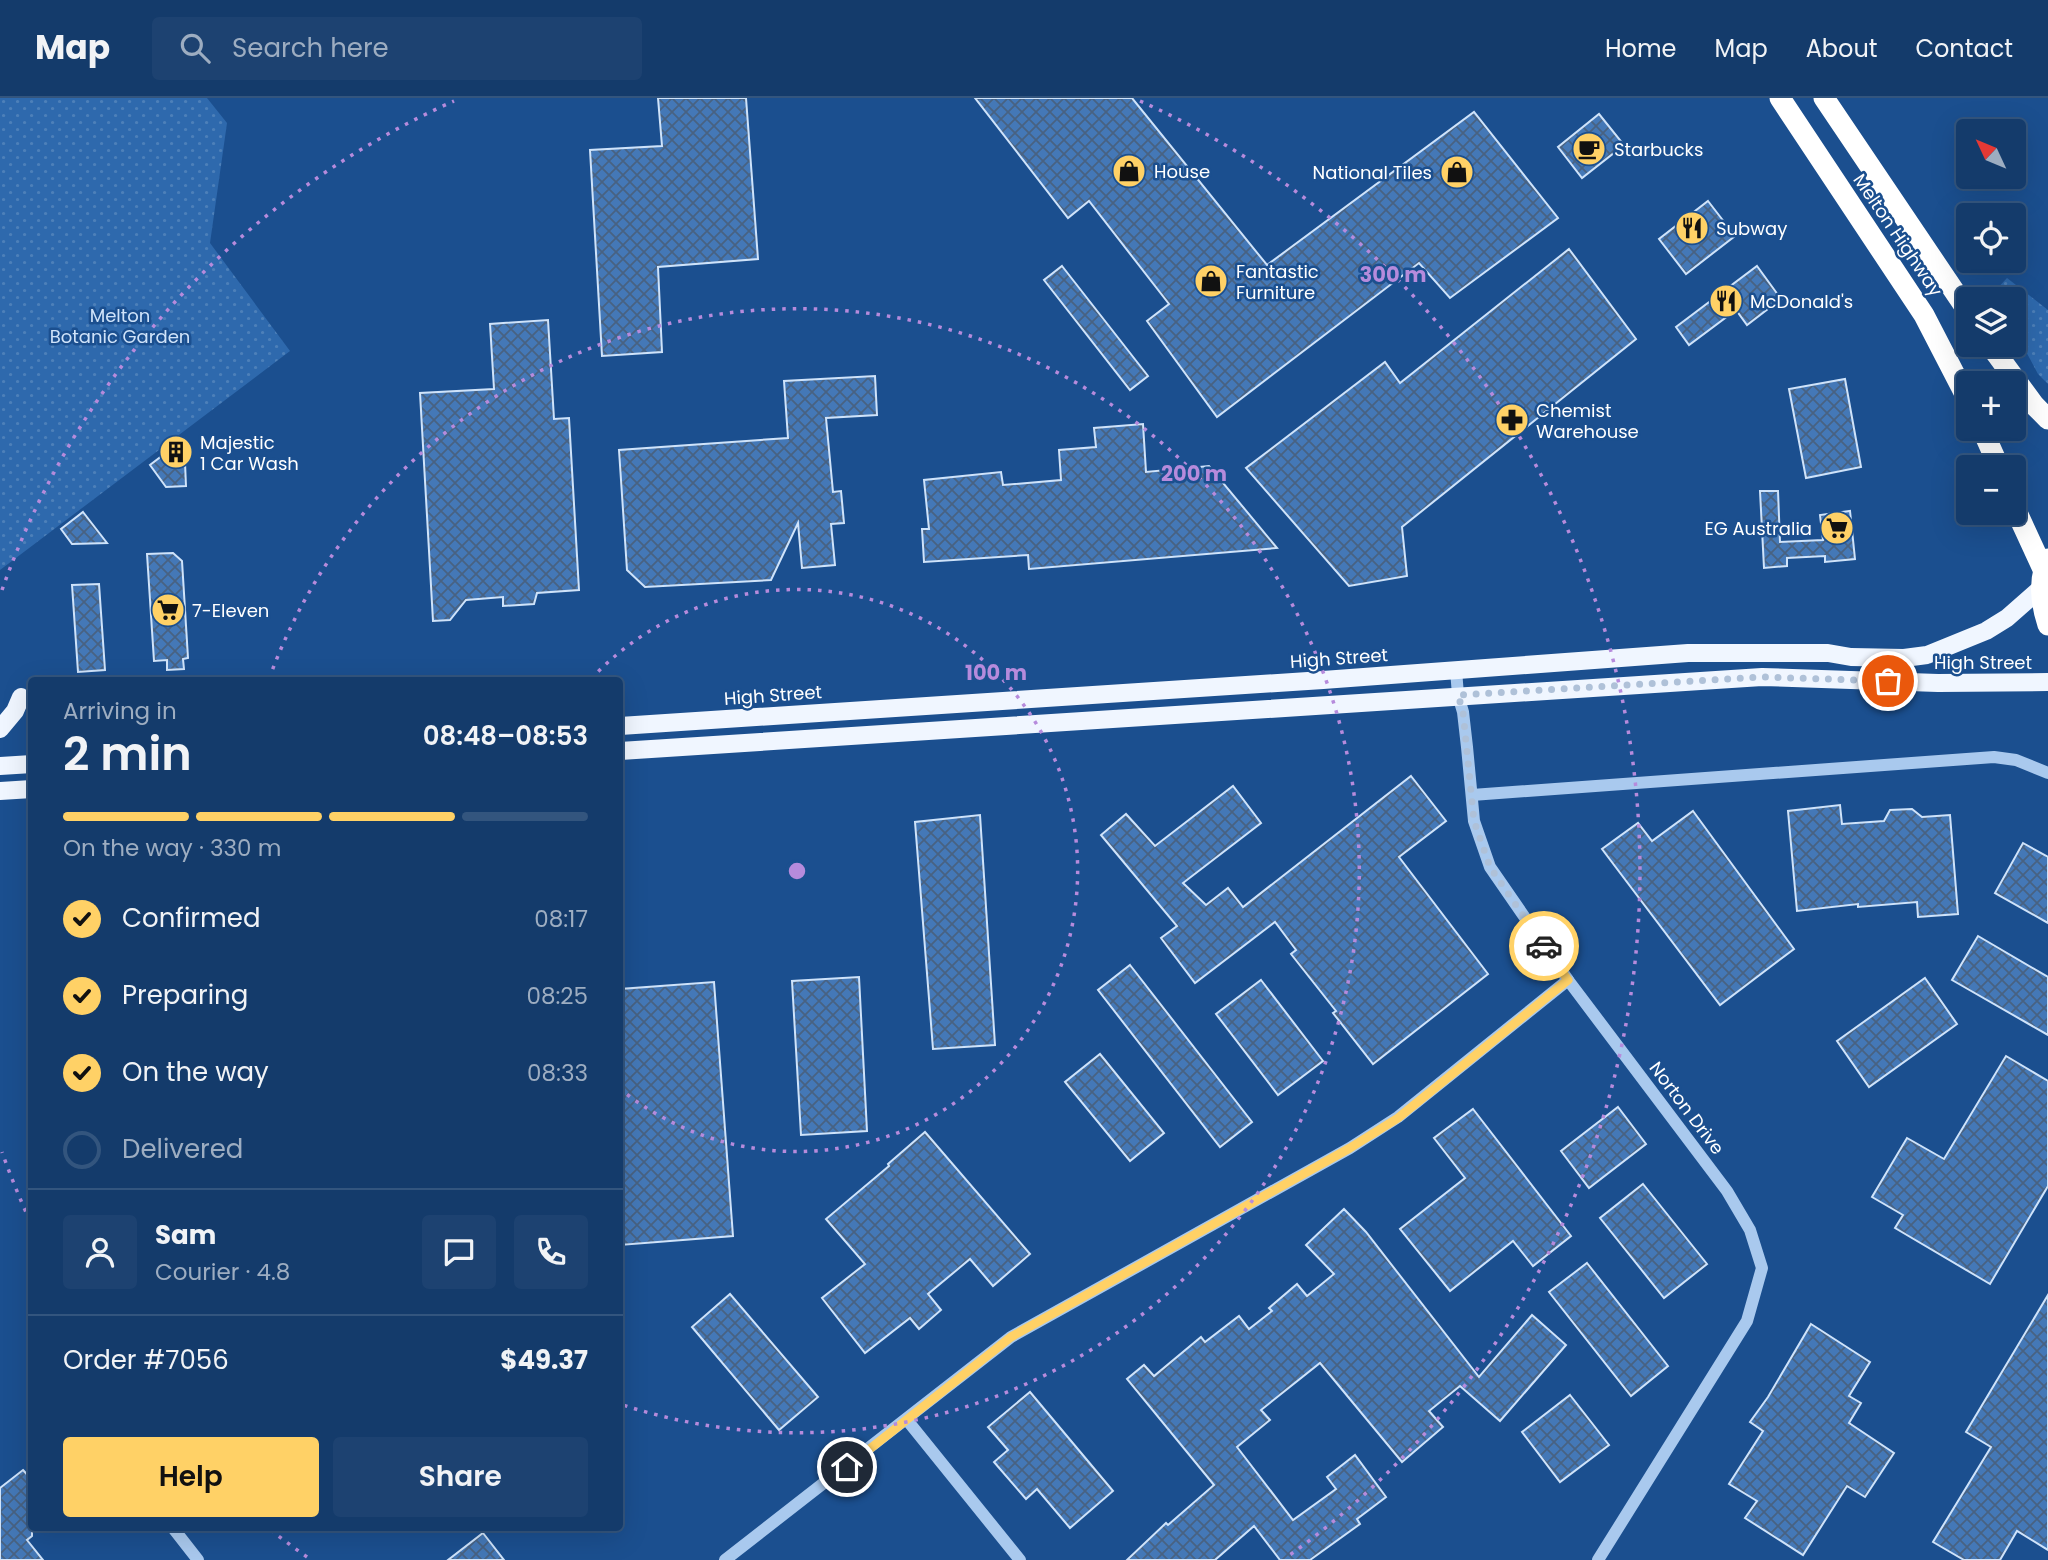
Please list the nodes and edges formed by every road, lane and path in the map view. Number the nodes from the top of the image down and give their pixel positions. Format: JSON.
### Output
{"nodes":[{"id":1,"x":1780,"y":98,"type":"edge"},
{"id":2,"x":1824,"y":98,"type":"edge"},
{"id":3,"x":1956,"y":294,"type":"edge"},
{"id":4,"x":1999,"y":357,"type":"edge"},
{"id":5,"x":1956,"y":377,"type":"edge"},
{"id":6,"x":2048,"y":419,"type":"edge"},
{"id":7,"x":2023,"y":525,"type":"edge"},
{"id":8,"x":2044,"y":572,"type":"edge"},
{"id":9,"x":2048,"y":625,"type":"edge"},
{"id":10,"x":1456,"y":670,"type":"junction"},
{"id":11,"x":2048,"y":682,"type":"edge"},
{"id":12,"x":1458,"y":695,"type":"junction"},
{"id":13,"x":21,"y":696,"type":"dead end"},
{"id":14,"x":623,"y":726,"type":"edge"},
{"id":15,"x":0,"y":729,"type":"edge"},
{"id":16,"x":623,"y":751,"type":"edge"},
{"id":17,"x":28,"y":764,"type":"edge"},
{"id":18,"x":0,"y":766,"type":"edge"},
{"id":19,"x":2048,"y":773,"type":"edge"},
{"id":20,"x":28,"y":789,"type":"edge"},
{"id":21,"x":0,"y":791,"type":"edge"},
{"id":22,"x":1472,"y":795,"type":"junction"},
{"id":23,"x":1568,"y":980,"type":"junction"},
{"id":24,"x":907,"y":1420,"type":"junction"},
{"id":25,"x":175,"y":1531,"type":"edge"},
{"id":26,"x":198,"y":1560,"type":"edge"},
{"id":27,"x":725,"y":1560,"type":"edge"},
{"id":28,"x":1020,"y":1560,"type":"edge"},
{"id":29,"x":1598,"y":1560,"type":"edge"}],
"edges":[{"from":1,"to":5,"type":"highway","name":"Melton Highway"},
{"from":2,"to":3,"type":"highway","name":"Melton Highway"},
{"from":4,"to":6,"type":"highway"},
{"from":7,"to":8,"type":"highway"},
{"from":8,"to":9,"type":"highway"},
{"from":8,"to":10,"type":"main road","name":"High Street"},
{"from":10,"to":12,"type":"street","name":"Norton Drive"},
{"from":10,"to":14,"type":"main road","name":"High Street"},
{"from":11,"to":12,"type":"main road","name":"High Street"},
{"from":12,"to":16,"type":"main road","name":"High Street"},
{"from":12,"to":22,"type":"street","name":"Norton Drive"},
{"from":13,"to":15,"type":"main road"},
{"from":17,"to":18,"type":"main road"},
{"from":19,"to":22,"type":"street"},
{"from":20,"to":21,"type":"main road"},
{"from":22,"to":23,"type":"street","name":"Norton Drive"},
{"from":23,"to":24,"type":"street"},
{"from":23,"to":29,"type":"street","name":"Norton Drive"},
{"from":24,"to":27,"type":"street"},
{"from":24,"to":28,"type":"street"},
{"from":25,"to":26,"type":"street"}]}
